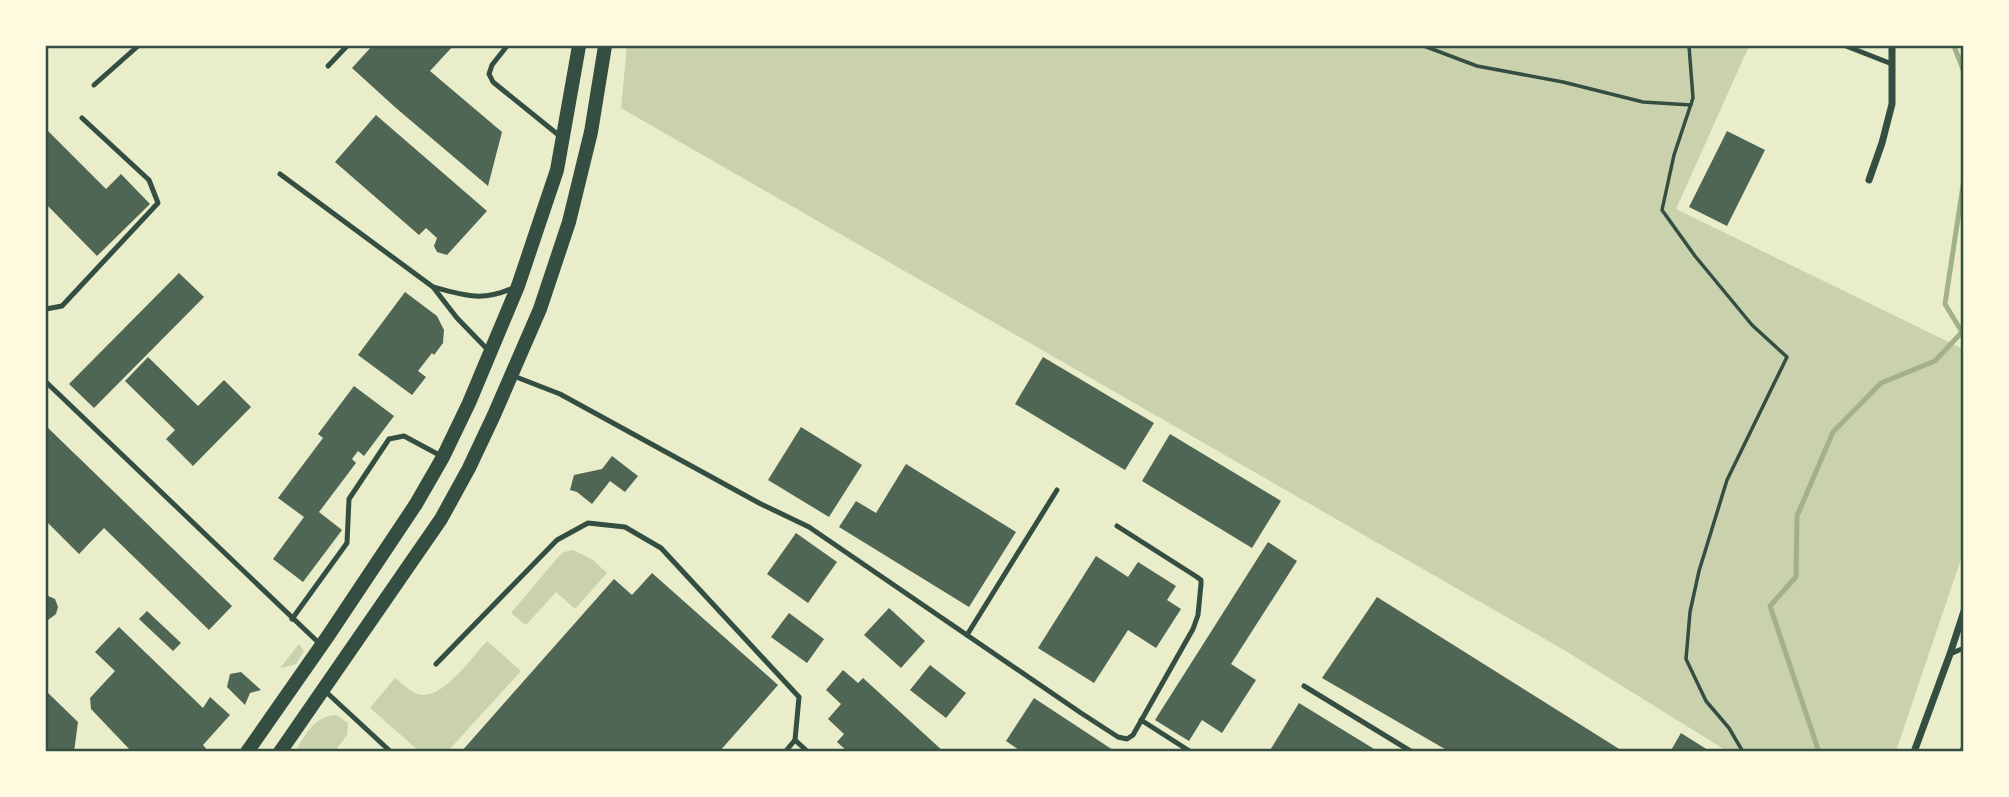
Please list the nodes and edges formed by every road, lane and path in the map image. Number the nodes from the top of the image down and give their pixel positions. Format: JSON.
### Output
{"nodes":[{"id":1,"x":138,"y":46,"type":"edge"},
{"id":2,"x":347,"y":46,"type":"edge"},
{"id":3,"x":508,"y":46,"type":"edge"},
{"id":4,"x":579,"y":46,"type":"edge"},
{"id":5,"x":605,"y":46,"type":"edge"},
{"id":6,"x":1424,"y":46,"type":"edge"},
{"id":7,"x":1689,"y":46,"type":"edge"},
{"id":8,"x":1846,"y":46,"type":"edge"},
{"id":9,"x":1892,"y":46,"type":"edge"},
{"id":10,"x":1892,"y":64,"type":"junction"},
{"id":11,"x":328,"y":66,"type":"dead end"},
{"id":12,"x":94,"y":85,"type":"dead end"},
{"id":13,"x":1691,"y":105,"type":"junction"},
{"id":14,"x":82,"y":118,"type":"dead end"},
{"id":15,"x":564,"y":139,"type":"junction"},
{"id":16,"x":280,"y":174,"type":"dead end"},
{"id":17,"x":1868,"y":180,"type":"dead end"},
{"id":18,"x":518,"y":286,"type":"junction"},
{"id":19,"x":433,"y":287,"type":"junction"},
{"id":20,"x":46,"y":309,"type":"edge"},
{"id":21,"x":490,"y":353,"type":"junction"},
{"id":22,"x":511,"y":375,"type":"junction"},
{"id":23,"x":46,"y":382,"type":"edge"},
{"id":24,"x":443,"y":457,"type":"junction"},
{"id":25,"x":1057,"y":490,"type":"dead end"},
{"id":26,"x":1117,"y":526,"type":"dead end"},
{"id":27,"x":1964,"y":611,"type":"edge"},
{"id":28,"x":292,"y":619,"type":"junction"},
{"id":29,"x":967,"y":635,"type":"junction"},
{"id":30,"x":321,"y":645,"type":"junction"},
{"id":31,"x":1964,"y":648,"type":"edge"},
{"id":32,"x":1950,"y":654,"type":"junction"},
{"id":33,"x":436,"y":664,"type":"dead end"},
{"id":34,"x":306,"y":666,"type":"junction"},
{"id":35,"x":1304,"y":686,"type":"dead end"},
{"id":36,"x":322,"y":688,"type":"junction"},
{"id":37,"x":1141,"y":720,"type":"junction"},
{"id":38,"x":795,"y":740,"type":"junction"},
{"id":39,"x":1964,"y":743,"type":"edge"},
{"id":40,"x":247,"y":751,"type":"edge"},
{"id":41,"x":280,"y":751,"type":"edge"},
{"id":42,"x":391,"y":751,"type":"edge"},
{"id":43,"x":785,"y":751,"type":"edge"},
{"id":44,"x":808,"y":751,"type":"edge"},
{"id":45,"x":1191,"y":751,"type":"edge"},
{"id":46,"x":1412,"y":751,"type":"edge"},
{"id":47,"x":1743,"y":751,"type":"edge"},
{"id":48,"x":1914,"y":751,"type":"edge"},
{"id":49,"x":1961,"y":751,"type":"edge"}],
"edges":[{"from":1,"to":12,"type":"lane"},
{"from":2,"to":11,"type":"lane"},
{"from":3,"to":15,"type":"lane"},
{"from":4,"to":15,"type":"main road"},
{"from":5,"to":22,"type":"main road"},
{"from":6,"to":13,"type":"path"},
{"from":7,"to":13,"type":"path"},
{"from":8,"to":10,"type":"lane"},
{"from":9,"to":10,"type":"street"},
{"from":10,"to":17,"type":"street"},
{"from":13,"to":47,"type":"path"},
{"from":14,"to":20,"type":"lane"},
{"from":15,"to":18,"type":"main road"},
{"from":16,"to":19,"type":"lane"},
{"from":18,"to":19,"type":"lane"},
{"from":18,"to":21,"type":"main road"},
{"from":19,"to":21,"type":"lane"},
{"from":21,"to":24,"type":"main road"},
{"from":22,"to":29,"type":"lane"},
{"from":22,"to":36,"type":"main road"},
{"from":23,"to":28,"type":"lane"},
{"from":24,"to":28,"type":"lane"},
{"from":24,"to":30,"type":"main road"},
{"from":25,"to":29,"type":"lane"},
{"from":26,"to":37,"type":"lane"},
{"from":27,"to":32,"type":"street"},
{"from":28,"to":30,"type":"lane"},
{"from":29,"to":37,"type":"lane"},
{"from":30,"to":34,"type":"main road"},
{"from":31,"to":32,"type":"lane"},
{"from":32,"to":48,"type":"street"},
{"from":33,"to":38,"type":"lane"},
{"from":34,"to":36,"type":"main road"},
{"from":34,"to":40,"type":"main road"},
{"from":35,"to":46,"type":"lane"},
{"from":36,"to":41,"type":"main road"},
{"from":36,"to":42,"type":"lane"},
{"from":37,"to":45,"type":"lane"},
{"from":38,"to":43,"type":"lane"},
{"from":38,"to":44,"type":"lane"},
{"from":39,"to":49,"type":"path"}]}
